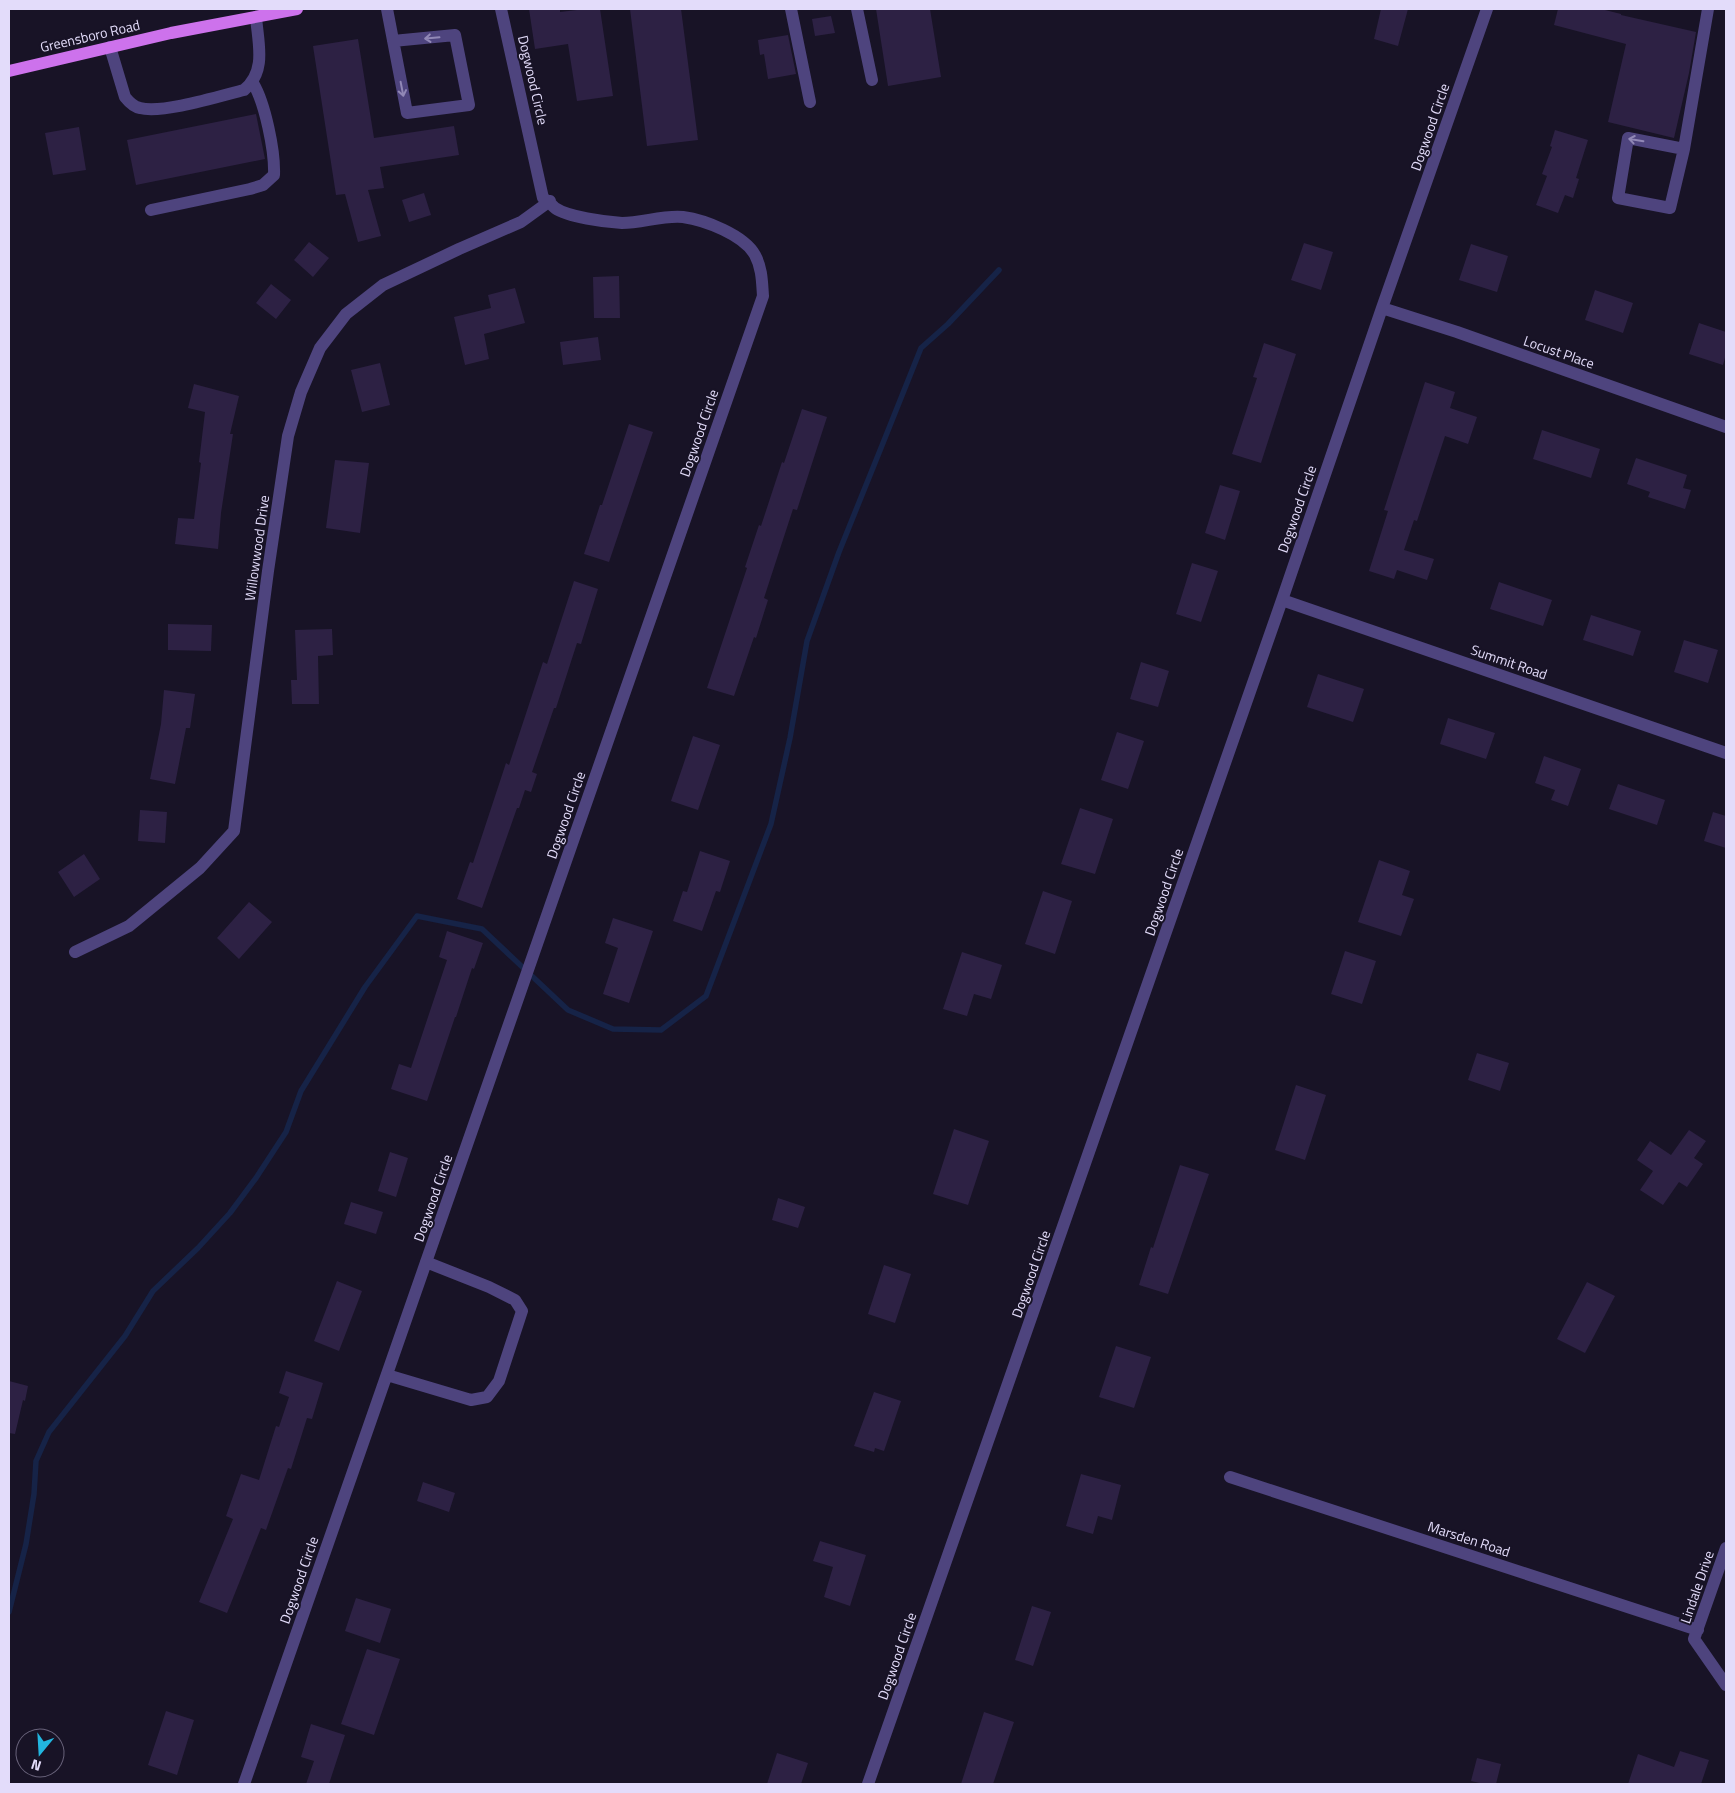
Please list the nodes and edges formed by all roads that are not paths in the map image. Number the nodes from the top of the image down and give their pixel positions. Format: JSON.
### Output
{"nodes":[{"id":1,"x":297,"y":9,"type":"edge"},
{"id":2,"x":386,"y":9,"type":"edge"},
{"id":3,"x":501,"y":9,"type":"edge"},
{"id":4,"x":791,"y":9,"type":"edge"},
{"id":5,"x":857,"y":9,"type":"edge"},
{"id":6,"x":1487,"y":9,"type":"edge"},
{"id":7,"x":1708,"y":9,"type":"edge"},
{"id":8,"x":256,"y":17,"type":"junction"},
{"id":9,"x":393,"y":41,"type":"junction"},
{"id":10,"x":110,"y":47,"type":"junction"},
{"id":11,"x":9,"y":71,"type":"edge"},
{"id":12,"x":872,"y":80,"type":"dead end"},
{"id":13,"x":253,"y":83,"type":"junction"},
{"id":14,"x":810,"y":102,"type":"dead end"},
{"id":15,"x":1684,"y":148,"type":"junction"},
{"id":16,"x":550,"y":201,"type":"junction"},
{"id":17,"x":151,"y":210,"type":"dead end"},
{"id":18,"x":1382,"y":308,"type":"junction"},
{"id":19,"x":1726,"y":427,"type":"edge"},
{"id":20,"x":1282,"y":600,"type":"junction"},
{"id":21,"x":1726,"y":752,"type":"edge"},
{"id":22,"x":75,"y":952,"type":"dead end"},
{"id":23,"x":426,"y":1262,"type":"junction"},
{"id":24,"x":387,"y":1375,"type":"junction"},
{"id":25,"x":1230,"y":1477,"type":"dead end"},
{"id":26,"x":1726,"y":1548,"type":"edge"},
{"id":27,"x":1698,"y":1630,"type":"junction"},
{"id":28,"x":1726,"y":1685,"type":"edge"},
{"id":29,"x":244,"y":1784,"type":"edge"},
{"id":30,"x":868,"y":1784,"type":"edge"}],
"edges":[{"from":1,"to":8,"type":"main road","name":"Greensboro Road"},
{"from":2,"to":9,"type":"street"},
{"from":3,"to":16,"type":"street","name":"Dogwood Circle"},
{"from":4,"to":14,"type":"street"},
{"from":5,"to":12,"type":"street"},
{"from":6,"to":18,"type":"street","name":"Dogwood Circle"},
{"from":7,"to":15,"type":"street"},
{"from":8,"to":10,"type":"main road","name":"Greensboro Road"},
{"from":8,"to":13,"type":"street"},
{"from":9,"to":9,"type":"street","one_way":true},
{"from":10,"to":11,"type":"main road","name":"Greensboro Road"},
{"from":10,"to":13,"type":"street"},
{"from":13,"to":17,"type":"street"},
{"from":15,"to":15,"type":"street","one_way":true},
{"from":16,"to":22,"type":"street","name":"Willowwood Drive"},
{"from":16,"to":23,"type":"street","name":"Dogwood Circle"},
{"from":18,"to":19,"type":"street","name":"Locust Place"},
{"from":18,"to":20,"type":"street","name":"Dogwood Circle"},
{"from":20,"to":21,"type":"street","name":"Summit Road"},
{"from":20,"to":30,"type":"street","name":"Dogwood Circle"},
{"from":23,"to":24,"type":"street","name":"Dogwood Circle"},
{"from":23,"to":24,"type":"street"},
{"from":24,"to":29,"type":"street","name":"Dogwood Circle"},
{"from":25,"to":27,"type":"street","name":"Marsden Road"},
{"from":26,"to":27,"type":"street","name":"Lindale Drive"},
{"from":27,"to":28,"type":"street","name":"Lindale Drive"}]}
